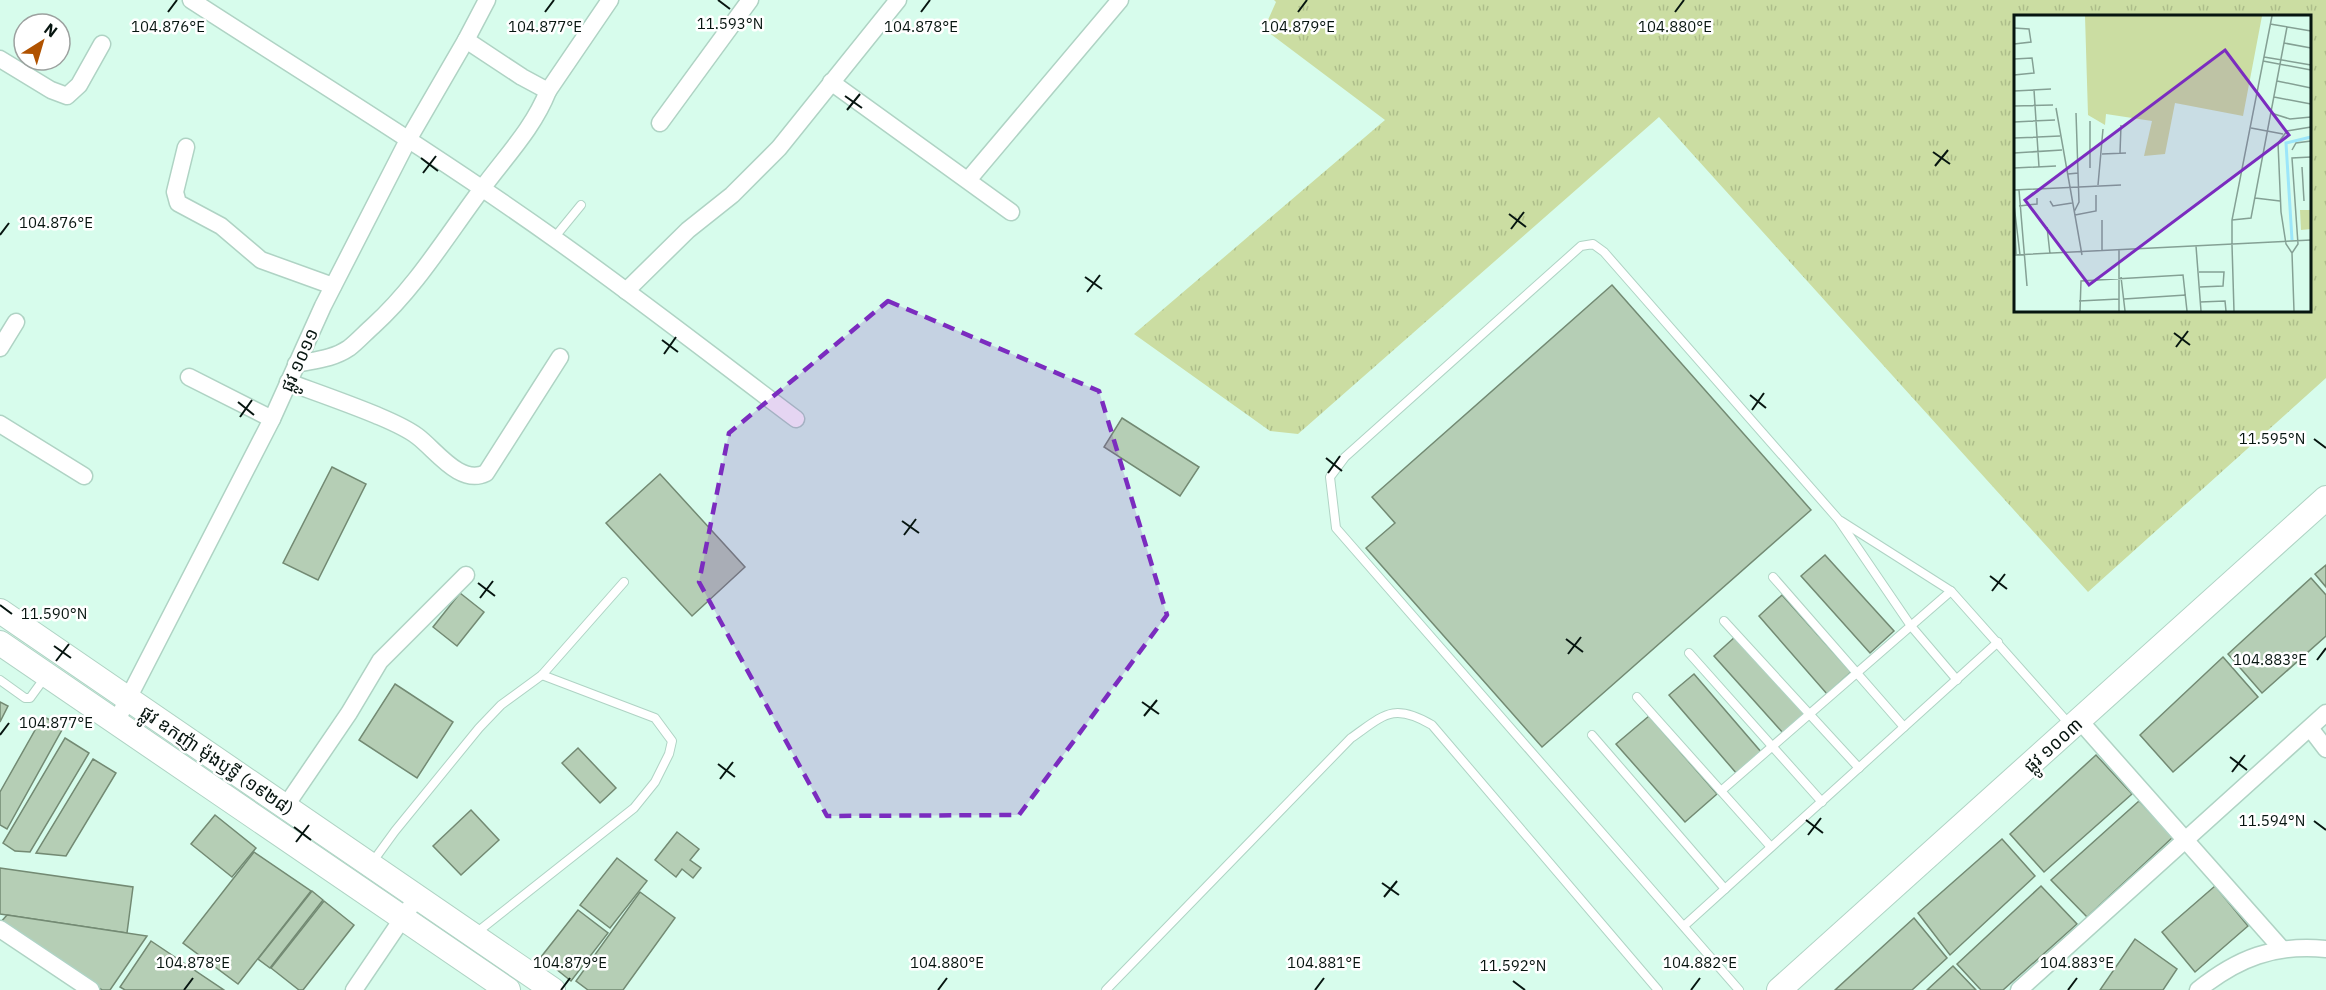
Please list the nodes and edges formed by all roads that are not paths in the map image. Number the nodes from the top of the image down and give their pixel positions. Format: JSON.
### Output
{"nodes":[{"id":1,"x":190,"y":0,"type":"edge"},
{"id":2,"x":487,"y":0,"type":"edge"},
{"id":3,"x":610,"y":0,"type":"edge"},
{"id":4,"x":750,"y":0,"type":"edge"},
{"id":5,"x":898,"y":0,"type":"edge"},
{"id":6,"x":1120,"y":0,"type":"edge"},
{"id":7,"x":466,"y":40,"type":"junction"},
{"id":8,"x":102,"y":44,"type":"dead end"},
{"id":9,"x":0,"y":59,"type":"edge"},
{"id":10,"x":831,"y":82,"type":"junction"},
{"id":11,"x":548,"y":91,"type":"junction"},
{"id":12,"x":660,"y":123,"type":"dead end"},
{"id":13,"x":408,"y":140,"type":"junction"},
{"id":14,"x":186,"y":147,"type":"dead end"},
{"id":15,"x":968,"y":180,"type":"junction"},
{"id":16,"x":482,"y":189,"type":"junction"},
{"id":17,"x":581,"y":205,"type":"dead end"},
{"id":18,"x":1011,"y":212,"type":"dead end"},
{"id":19,"x":554,"y":238,"type":"junction"},
{"id":20,"x":333,"y":286,"type":"junction"},
{"id":21,"x":626,"y":291,"type":"junction"},
{"id":22,"x":16,"y":322,"type":"dead end"},
{"id":23,"x":0,"y":348,"type":"edge"},
{"id":24,"x":560,"y":357,"type":"dead end"},
{"id":25,"x":296,"y":364,"type":"junction"},
{"id":26,"x":189,"y":377,"type":"dead end"},
{"id":27,"x":288,"y":382,"type":"junction"},
{"id":28,"x":272,"y":419,"type":"junction"},
{"id":29,"x":795,"y":419,"type":"dead end"},
{"id":30,"x":0,"y":424,"type":"edge"},
{"id":31,"x":84,"y":476,"type":"dead end"},
{"id":32,"x":2326,"y":498,"type":"edge"},
{"id":33,"x":1838,"y":519,"type":"junction"},
{"id":34,"x":466,"y":574,"type":"dead end"},
{"id":35,"x":1773,"y":576,"type":"dead end"},
{"id":36,"x":624,"y":582,"type":"dead end"},
{"id":37,"x":1951,"y":591,"type":"junction"},
{"id":38,"x":0,"y":611,"type":"edge"},
{"id":39,"x":1724,"y":621,"type":"dead end"},
{"id":40,"x":1911,"y":626,"type":"junction"},
{"id":41,"x":1998,"y":642,"type":"junction"},
{"id":42,"x":0,"y":643,"type":"edge"},
{"id":43,"x":1689,"y":653,"type":"dead end"},
{"id":44,"x":1857,"y":673,"type":"junction"},
{"id":45,"x":47,"y":675,"type":"junction"},
{"id":46,"x":542,"y":675,"type":"junction"},
{"id":47,"x":0,"y":680,"type":"edge"},
{"id":48,"x":1957,"y":680,"type":"junction"},
{"id":49,"x":1637,"y":697,"type":"dead end"},
{"id":50,"x":128,"y":699,"type":"junction"},
{"id":51,"x":2326,"y":713,"type":"edge"},
{"id":52,"x":1810,"y":714,"type":"junction"},
{"id":53,"x":116,"y":722,"type":"junction"},
{"id":54,"x":2076,"y":724,"type":"junction"},
{"id":55,"x":1904,"y":727,"type":"junction"},
{"id":56,"x":2310,"y":728,"type":"junction"},
{"id":57,"x":1592,"y":735,"type":"dead end"},
{"id":58,"x":1772,"y":747,"type":"junction"},
{"id":59,"x":2326,"y":749,"type":"edge"},
{"id":60,"x":1859,"y":768,"type":"junction"},
{"id":61,"x":1721,"y":791,"type":"junction"},
{"id":62,"x":1822,"y":802,"type":"junction"},
{"id":63,"x":285,"y":807,"type":"junction"},
{"id":64,"x":2187,"y":839,"type":"junction"},
{"id":65,"x":1771,"y":847,"type":"junction"},
{"id":66,"x":371,"y":865,"type":"junction"},
{"id":67,"x":1725,"y":889,"type":"junction"},
{"id":68,"x":417,"y":897,"type":"junction"},
{"id":69,"x":403,"y":918,"type":"junction"},
{"id":70,"x":1684,"y":926,"type":"junction"},
{"id":71,"x":0,"y":928,"type":"edge"},
{"id":72,"x":473,"y":935,"type":"junction"},
{"id":73,"x":2281,"y":948,"type":"junction"},
{"id":74,"x":2326,"y":948,"type":"edge"},
{"id":75,"x":82,"y":988,"type":"edge"},
{"id":76,"x":354,"y":990,"type":"edge"},
{"id":77,"x":508,"y":990,"type":"edge"},
{"id":78,"x":553,"y":990,"type":"edge"},
{"id":79,"x":1106,"y":990,"type":"edge"},
{"id":80,"x":1658,"y":990,"type":"edge"},
{"id":81,"x":1739,"y":990,"type":"edge"},
{"id":82,"x":1779,"y":990,"type":"edge"},
{"id":83,"x":2019,"y":990,"type":"edge"},
{"id":84,"x":2198,"y":990,"type":"edge"}],
"edges":[{"from":1,"to":13,"type":"street"},
{"from":2,"to":7,"type":"street","name":"ផ្លូវ ១០១១"},
{"from":3,"to":11,"type":"street"},
{"from":4,"to":12,"type":"street"},
{"from":5,"to":10,"type":"street"},
{"from":6,"to":15,"type":"street"},
{"from":7,"to":11,"type":"street"},
{"from":7,"to":13,"type":"street","name":"ផ្លូវ ១០១១"},
{"from":8,"to":9,"type":"street"},
{"from":10,"to":15,"type":"street"},
{"from":10,"to":21,"type":"street"},
{"from":11,"to":16,"type":"street"},
{"from":13,"to":16,"type":"street"},
{"from":13,"to":20,"type":"street","name":"ផ្លូវ ១០១១"},
{"from":14,"to":20,"type":"street"},
{"from":15,"to":18,"type":"street"},
{"from":16,"to":19,"type":"street"},
{"from":16,"to":25,"type":"street"},
{"from":17,"to":19,"type":"lane"},
{"from":19,"to":21,"type":"street"},
{"from":20,"to":25,"type":"street","name":"ផ្លូវ ១០១១"},
{"from":21,"to":29,"type":"street"},
{"from":22,"to":23,"type":"street"},
{"from":24,"to":27,"type":"street"},
{"from":25,"to":27,"type":"street","name":"ផ្លូវ ១០១១"},
{"from":26,"to":28,"type":"street"},
{"from":27,"to":28,"type":"street","name":"ផ្លូវ ១០១១"},
{"from":28,"to":50,"type":"street","name":"ផ្លូវ ១០១១"},
{"from":30,"to":31,"type":"street"},
{"from":32,"to":54,"type":"main road","name":"ផ្លូវ ១០០៣"},
{"from":33,"to":37,"type":"lane"},
{"from":33,"to":40,"type":"lane"},
{"from":33,"to":70,"type":"lane"},
{"from":34,"to":63,"type":"street"},
{"from":35,"to":44,"type":"lane"},
{"from":36,"to":46,"type":"lane"},
{"from":37,"to":40,"type":"lane"},
{"from":37,"to":41,"type":"lane"},
{"from":38,"to":50,"type":"main road","name":"ផ្លូវ ឧកញ៉ា ម៉ុងឫទ្ធី (១៩២៨)"},
{"from":39,"to":52,"type":"lane"},
{"from":40,"to":44,"type":"lane"},
{"from":40,"to":48,"type":"lane"},
{"from":41,"to":48,"type":"lane"},
{"from":41,"to":54,"type":"lane"},
{"from":42,"to":45,"type":"main road","name":"ផ្លូវ ឧកញ៉ា ម៉ុងឫទ្ធី (១៩២៨)"},
{"from":43,"to":58,"type":"lane"},
{"from":44,"to":52,"type":"lane"},
{"from":44,"to":55,"type":"lane"},
{"from":45,"to":47,"type":"lane"},
{"from":45,"to":53,"type":"main road","name":"ផ្លូវ ឧកញ៉ា ម៉ុងឫទ្ធី (១៩២៨)"},
{"from":46,"to":66,"type":"lane"},
{"from":46,"to":72,"type":"lane"},
{"from":48,"to":55,"type":"lane"},
{"from":49,"to":61,"type":"lane"},
{"from":50,"to":53,"type":"street","name":"ផ្លូវ ១០១១"},
{"from":50,"to":63,"type":"main road","name":"ផ្លូវ ឧកញ៉ា ម៉ុងឫទ្ធី (១៩២៨)"},
{"from":51,"to":56,"type":"street"},
{"from":52,"to":58,"type":"lane"},
{"from":52,"to":60,"type":"lane"},
{"from":53,"to":69,"type":"main road","name":"ផ្លូវ ឧកញ៉ា ម៉ុងឫទ្ធី (១៩២៨)"},
{"from":54,"to":64,"type":"street"},
{"from":54,"to":82,"type":"main road","name":"ផ្លូវ ១០០៣"},
{"from":55,"to":60,"type":"lane"},
{"from":56,"to":59,"type":"street"},
{"from":56,"to":64,"type":"street"},
{"from":57,"to":67,"type":"lane"},
{"from":58,"to":61,"type":"lane"},
{"from":58,"to":62,"type":"lane"},
{"from":60,"to":62,"type":"lane"},
{"from":61,"to":65,"type":"lane"},
{"from":62,"to":65,"type":"lane"},
{"from":63,"to":66,"type":"main road","name":"ផ្លូវ ឧកញ៉ា ម៉ុងឫទ្ធី (១៩២៨)"},
{"from":64,"to":73,"type":"street"},
{"from":64,"to":83,"type":"street"},
{"from":65,"to":67,"type":"lane"},
{"from":66,"to":68,"type":"main road","name":"ផ្លូវ ឧកញ៉ា ម៉ុងឫទ្ធី (១៩២៨)"},
{"from":67,"to":70,"type":"lane"},
{"from":68,"to":69,"type":"street"},
{"from":68,"to":72,"type":"main road","name":"ផ្លូវ ឧកញ៉ា ម៉ុងឫទ្ធី (១៩២៨)"},
{"from":69,"to":76,"type":"street"},
{"from":69,"to":77,"type":"main road","name":"ផ្លូវ ឧកញ៉ា ម៉ុងឫទ្ធី (១៩២៨)"},
{"from":70,"to":81,"type":"lane"},
{"from":71,"to":75,"type":"street"},
{"from":72,"to":78,"type":"main road","name":"ផ្លូវ ឧកញ៉ា ម៉ុងឫទ្ធី (១៩២៨)"},
{"from":73,"to":74,"type":"street"},
{"from":73,"to":84,"type":"street"},
{"from":79,"to":80,"type":"lane"}]}
